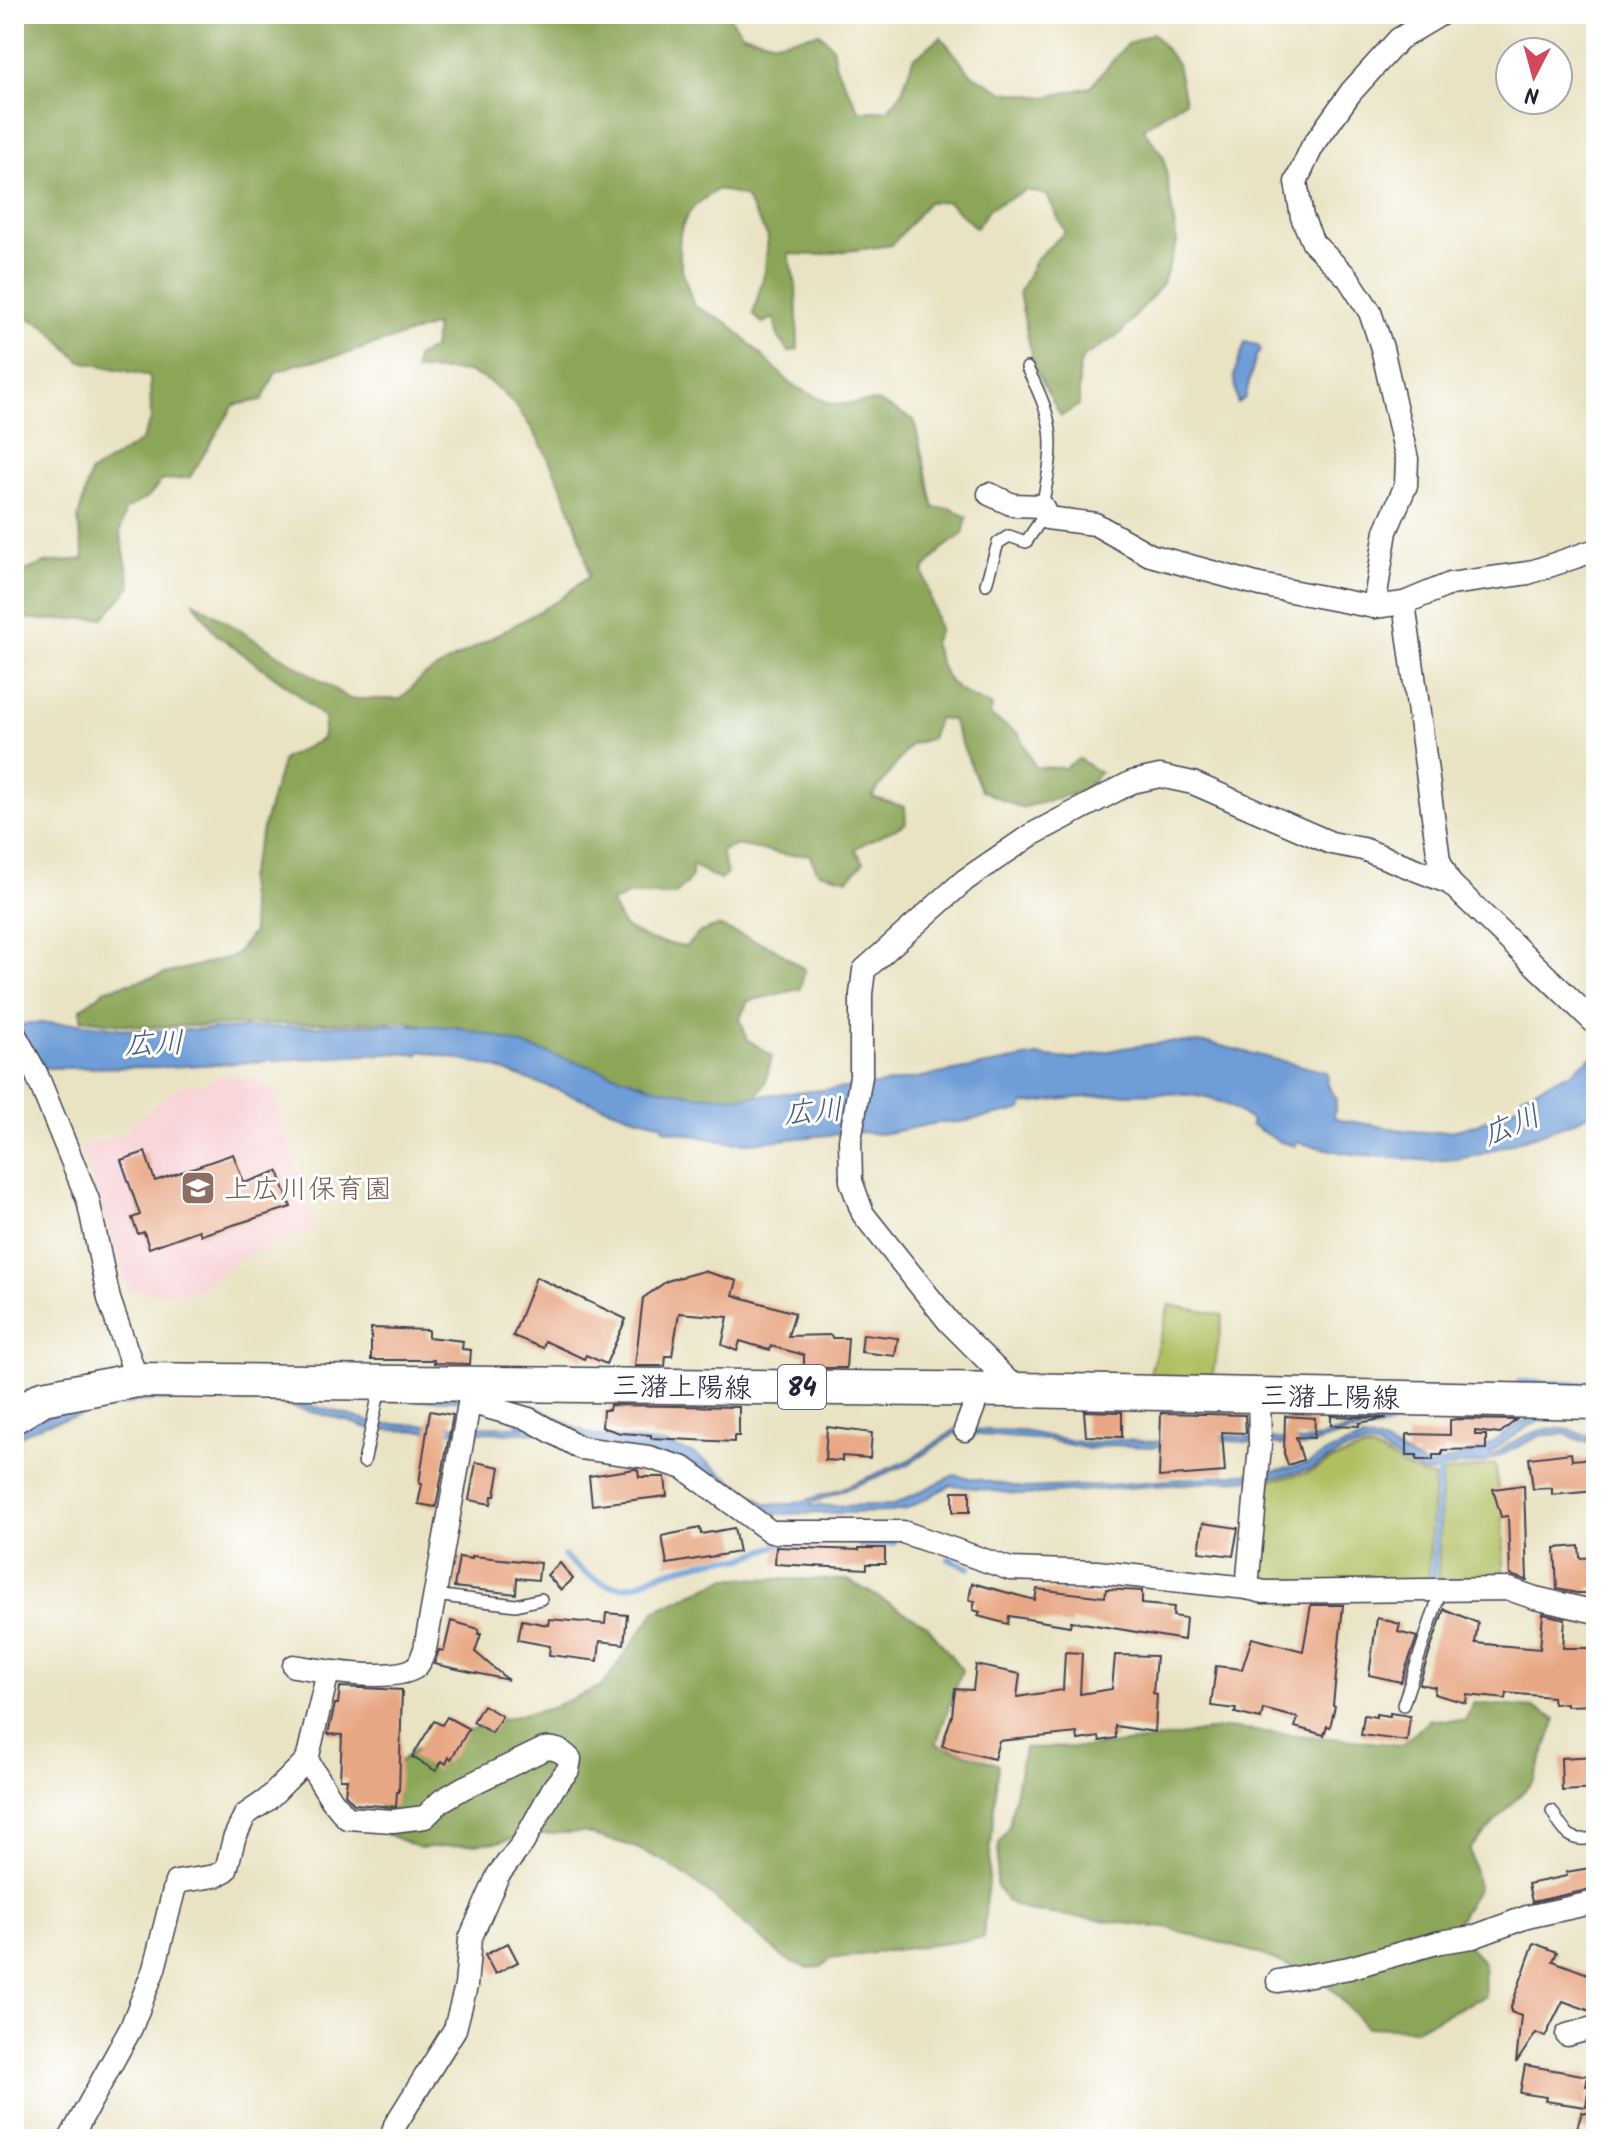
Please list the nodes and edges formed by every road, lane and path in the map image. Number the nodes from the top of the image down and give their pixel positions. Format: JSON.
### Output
{"nodes":[{"id":1,"x":1441,"y":14,"type":"edge"},
{"id":2,"x":1027,"y":368,"type":"dead end"},
{"id":3,"x":989,"y":494,"type":"dead end"},
{"id":4,"x":1044,"y":510,"type":"junction"},
{"id":5,"x":1596,"y":550,"type":"edge"},
{"id":6,"x":986,"y":584,"type":"dead end"},
{"id":7,"x":1404,"y":603,"type":"junction"},
{"id":8,"x":1374,"y":607,"type":"junction"},
{"id":9,"x":1450,"y":883,"type":"junction"},
{"id":10,"x":1596,"y":1024,"type":"edge"},
{"id":11,"x":14,"y":1033,"type":"edge"},
{"id":12,"x":137,"y":1380,"type":"junction"},
{"id":13,"x":980,"y":1390,"type":"junction"},
{"id":14,"x":1017,"y":1390,"type":"junction"},
{"id":15,"x":471,"y":1391,"type":"junction"},
{"id":16,"x":379,"y":1393,"type":"junction"},
{"id":17,"x":1259,"y":1394,"type":"junction"},
{"id":18,"x":1596,"y":1402,"type":"edge"},
{"id":19,"x":14,"y":1416,"type":"edge"},
{"id":20,"x":965,"y":1430,"type":"dead end"},
{"id":21,"x":364,"y":1462,"type":"dead end"},
{"id":22,"x":1247,"y":1588,"type":"junction"},
{"id":23,"x":1441,"y":1590,"type":"junction"},
{"id":24,"x":434,"y":1595,"type":"junction"},
{"id":25,"x":541,"y":1599,"type":"dead end"},
{"id":26,"x":1596,"y":1612,"type":"edge"},
{"id":27,"x":294,"y":1666,"type":"dead end"},
{"id":28,"x":328,"y":1672,"type":"junction"},
{"id":29,"x":1403,"y":1705,"type":"dead end"},
{"id":30,"x":307,"y":1760,"type":"junction"},
{"id":31,"x":1552,"y":1811,"type":"dead end"},
{"id":32,"x":1596,"y":1837,"type":"edge"},
{"id":33,"x":1596,"y":1902,"type":"edge"},
{"id":34,"x":1278,"y":1981,"type":"dead end"},
{"id":35,"x":1596,"y":2027,"type":"edge"},
{"id":36,"x":1567,"y":2035,"type":"dead end"},
{"id":37,"x":70,"y":2139,"type":"edge"},
{"id":38,"x":395,"y":2139,"type":"edge"}],
"edges":[{"from":1,"to":8,"type":"street"},
{"from":2,"to":4,"type":"lane"},
{"from":3,"to":4,"type":"street"},
{"from":4,"to":6,"type":"lane"},
{"from":4,"to":8,"type":"street"},
{"from":5,"to":7,"type":"street"},
{"from":7,"to":8,"type":"street"},
{"from":7,"to":9,"type":"street"},
{"from":9,"to":10,"type":"street"},
{"from":9,"to":14,"type":"street"},
{"from":11,"to":12,"type":"street"},
{"from":12,"to":16,"type":"main road","name":"三潴上陽線","number":"84"},
{"from":12,"to":19,"type":"main road","name":"三潴上陽線","number":"84"},
{"from":13,"to":14,"type":"main road","name":"三潴上陽線","number":"84"},
{"from":13,"to":15,"type":"main road","name":"三潴上陽線","number":"84"},
{"from":13,"to":20,"type":"street"},
{"from":14,"to":17,"type":"main road","name":"三潴上陽線","number":"84"},
{"from":15,"to":16,"type":"main road","name":"三潴上陽線","number":"84"},
{"from":15,"to":22,"type":"street"},
{"from":15,"to":24,"type":"street"},
{"from":16,"to":21,"type":"lane"},
{"from":17,"to":18,"type":"main road","name":"三潴上陽線","number":"84"},
{"from":17,"to":22,"type":"street"},
{"from":22,"to":23,"type":"street"},
{"from":23,"to":26,"type":"street"},
{"from":23,"to":29,"type":"lane"},
{"from":24,"to":25,"type":"lane"},
{"from":24,"to":28,"type":"street"},
{"from":27,"to":28,"type":"street"},
{"from":28,"to":30,"type":"street"},
{"from":30,"to":37,"type":"street"},
{"from":30,"to":38,"type":"street"},
{"from":31,"to":32,"type":"lane"},
{"from":33,"to":34,"type":"street"},
{"from":35,"to":36,"type":"street"}]}
